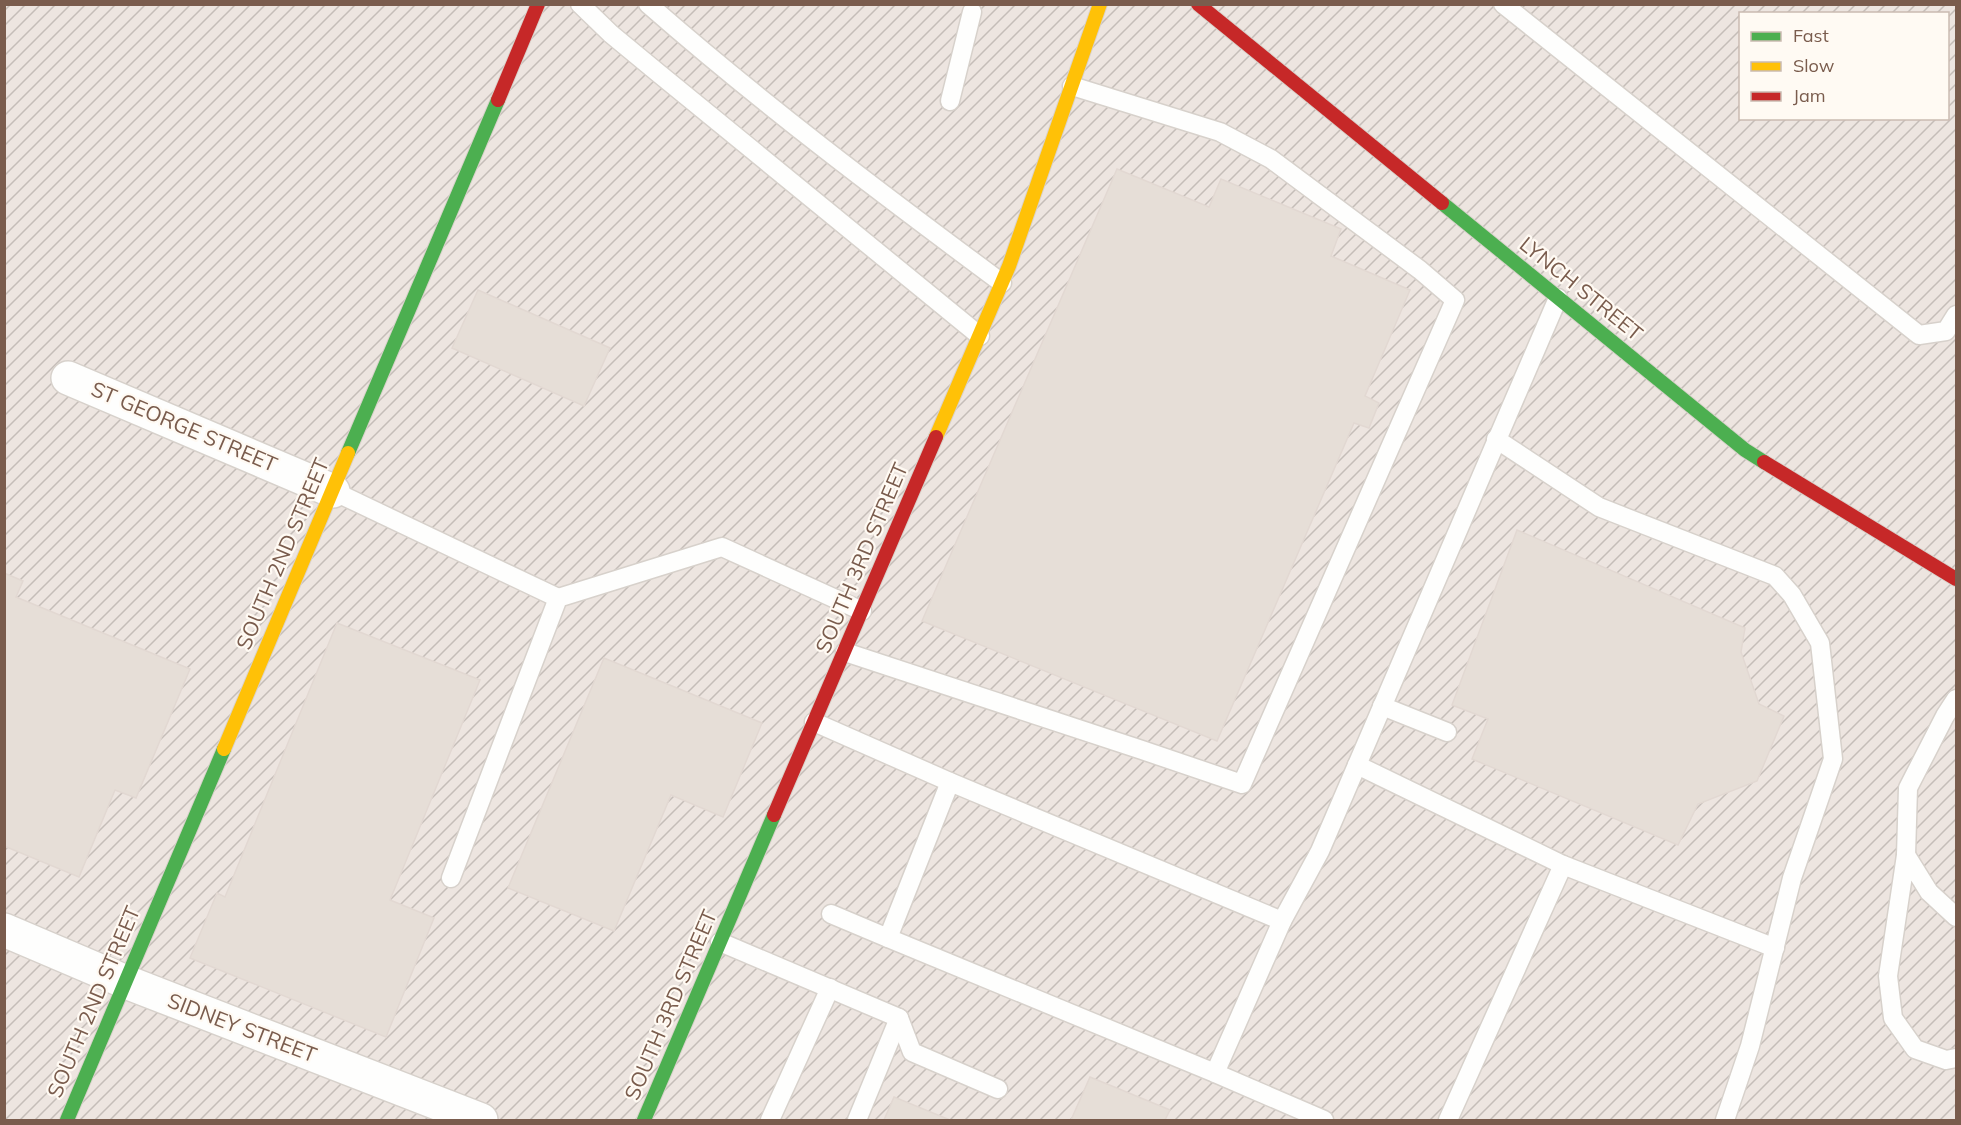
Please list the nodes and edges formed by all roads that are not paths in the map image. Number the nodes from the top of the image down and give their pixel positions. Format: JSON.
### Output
{"nodes":[{"id":1,"x":538,"y":4,"type":"edge"},
{"id":2,"x":580,"y":4,"type":"edge"},
{"id":3,"x":648,"y":4,"type":"edge"},
{"id":4,"x":1100,"y":4,"type":"edge"},
{"id":5,"x":1198,"y":4,"type":"edge"},
{"id":6,"x":1503,"y":4,"type":"edge"},
{"id":7,"x":969,"y":7,"type":"edge"},
{"id":8,"x":1072,"y":86,"type":"junction"},
{"id":9,"x":950,"y":101,"type":"dead end"},
{"id":10,"x":1002,"y":283,"type":"junction"},
{"id":11,"x":1558,"y":298,"type":"junction"},
{"id":12,"x":1956,"y":315,"type":"edge"},
{"id":13,"x":980,"y":336,"type":"junction"},
{"id":14,"x":68,"y":378,"type":"dead end"},
{"id":15,"x":1496,"y":440,"type":"junction"},
{"id":16,"x":333,"y":490,"type":"junction"},
{"id":17,"x":1956,"y":579,"type":"edge"},
{"id":18,"x":558,"y":598,"type":"junction"},
{"id":19,"x":862,"y":611,"type":"junction"},
{"id":20,"x":845,"y":652,"type":"junction"},
{"id":21,"x":1956,"y":699,"type":"edge"},
{"id":22,"x":1382,"y":706,"type":"junction"},
{"id":23,"x":814,"y":722,"type":"junction"},
{"id":24,"x":1447,"y":732,"type":"dead end"},
{"id":25,"x":1357,"y":765,"type":"junction"},
{"id":26,"x":951,"y":782,"type":"junction"},
{"id":27,"x":1906,"y":855,"type":"junction"},
{"id":28,"x":1563,"y":865,"type":"junction"},
{"id":29,"x":451,"y":878,"type":"dead end"},
{"id":30,"x":831,"y":914,"type":"dead end"},
{"id":31,"x":1956,"y":917,"type":"edge"},
{"id":32,"x":1282,"y":921,"type":"junction"},
{"id":33,"x":4,"y":930,"type":"edge"},
{"id":34,"x":888,"y":938,"type":"junction"},
{"id":35,"x":720,"y":942,"type":"junction"},
{"id":36,"x":1775,"y":948,"type":"junction"},
{"id":37,"x":126,"y":982,"type":"junction"},
{"id":38,"x":830,"y":988,"type":"junction"},
{"id":39,"x":899,"y":1018,"type":"junction"},
{"id":40,"x":1956,"y":1058,"type":"edge"},
{"id":41,"x":1215,"y":1073,"type":"junction"},
{"id":42,"x":998,"y":1089,"type":"dead end"},
{"id":43,"x":67,"y":1120,"type":"edge"},
{"id":44,"x":481,"y":1120,"type":"edge"},
{"id":45,"x":644,"y":1120,"type":"edge"},
{"id":46,"x":770,"y":1120,"type":"edge"},
{"id":47,"x":857,"y":1120,"type":"edge"},
{"id":48,"x":1324,"y":1120,"type":"edge"},
{"id":49,"x":1448,"y":1120,"type":"edge"},
{"id":50,"x":1725,"y":1120,"type":"edge"}],
"edges":[{"from":1,"to":16,"type":"street","name":"SOUTH 2ND STREET"},
{"from":2,"to":13,"type":"lane"},
{"from":3,"to":10,"type":"lane"},
{"from":4,"to":8,"type":"street","name":"SOUTH 3RD STREET"},
{"from":5,"to":11,"type":"street","name":"LYNCH STREET"},
{"from":6,"to":12,"type":"lane"},
{"from":7,"to":9,"type":"lane"},
{"from":8,"to":10,"type":"street","name":"SOUTH 3RD STREET"},
{"from":8,"to":20,"type":"lane"},
{"from":10,"to":13,"type":"street","name":"SOUTH 3RD STREET"},
{"from":11,"to":15,"type":"lane"},
{"from":11,"to":17,"type":"street","name":"LYNCH STREET"},
{"from":13,"to":19,"type":"street","name":"SOUTH 3RD STREET"},
{"from":14,"to":16,"type":"street","name":"ST GEORGE STREET"},
{"from":15,"to":22,"type":"lane"},
{"from":15,"to":36,"type":"lane"},
{"from":16,"to":18,"type":"lane"},
{"from":16,"to":37,"type":"street","name":"SOUTH 2ND STREET"},
{"from":18,"to":19,"type":"lane"},
{"from":18,"to":29,"type":"lane"},
{"from":19,"to":20,"type":"street","name":"SOUTH 3RD STREET"},
{"from":20,"to":23,"type":"street","name":"SOUTH 3RD STREET"},
{"from":21,"to":27,"type":"lane"},
{"from":22,"to":24,"type":"lane"},
{"from":22,"to":25,"type":"lane"},
{"from":23,"to":26,"type":"lane"},
{"from":23,"to":35,"type":"street","name":"SOUTH 3RD STREET"},
{"from":25,"to":28,"type":"lane"},
{"from":25,"to":32,"type":"lane"},
{"from":26,"to":32,"type":"lane"},
{"from":26,"to":34,"type":"lane"},
{"from":27,"to":31,"type":"lane"},
{"from":27,"to":40,"type":"lane"},
{"from":28,"to":36,"type":"lane"},
{"from":28,"to":49,"type":"lane"},
{"from":30,"to":34,"type":"lane"},
{"from":32,"to":41,"type":"lane"},
{"from":33,"to":37,"type":"street","name":"SIDNEY STREET"},
{"from":34,"to":41,"type":"lane"},
{"from":35,"to":38,"type":"lane"},
{"from":35,"to":45,"type":"street","name":"SOUTH 3RD STREET"},
{"from":36,"to":50,"type":"lane"},
{"from":37,"to":43,"type":"street","name":"SOUTH 2ND STREET"},
{"from":37,"to":44,"type":"street","name":"SIDNEY STREET"},
{"from":38,"to":39,"type":"lane"},
{"from":38,"to":46,"type":"lane"},
{"from":39,"to":42,"type":"lane"},
{"from":39,"to":47,"type":"lane"},
{"from":41,"to":48,"type":"lane"}]}
